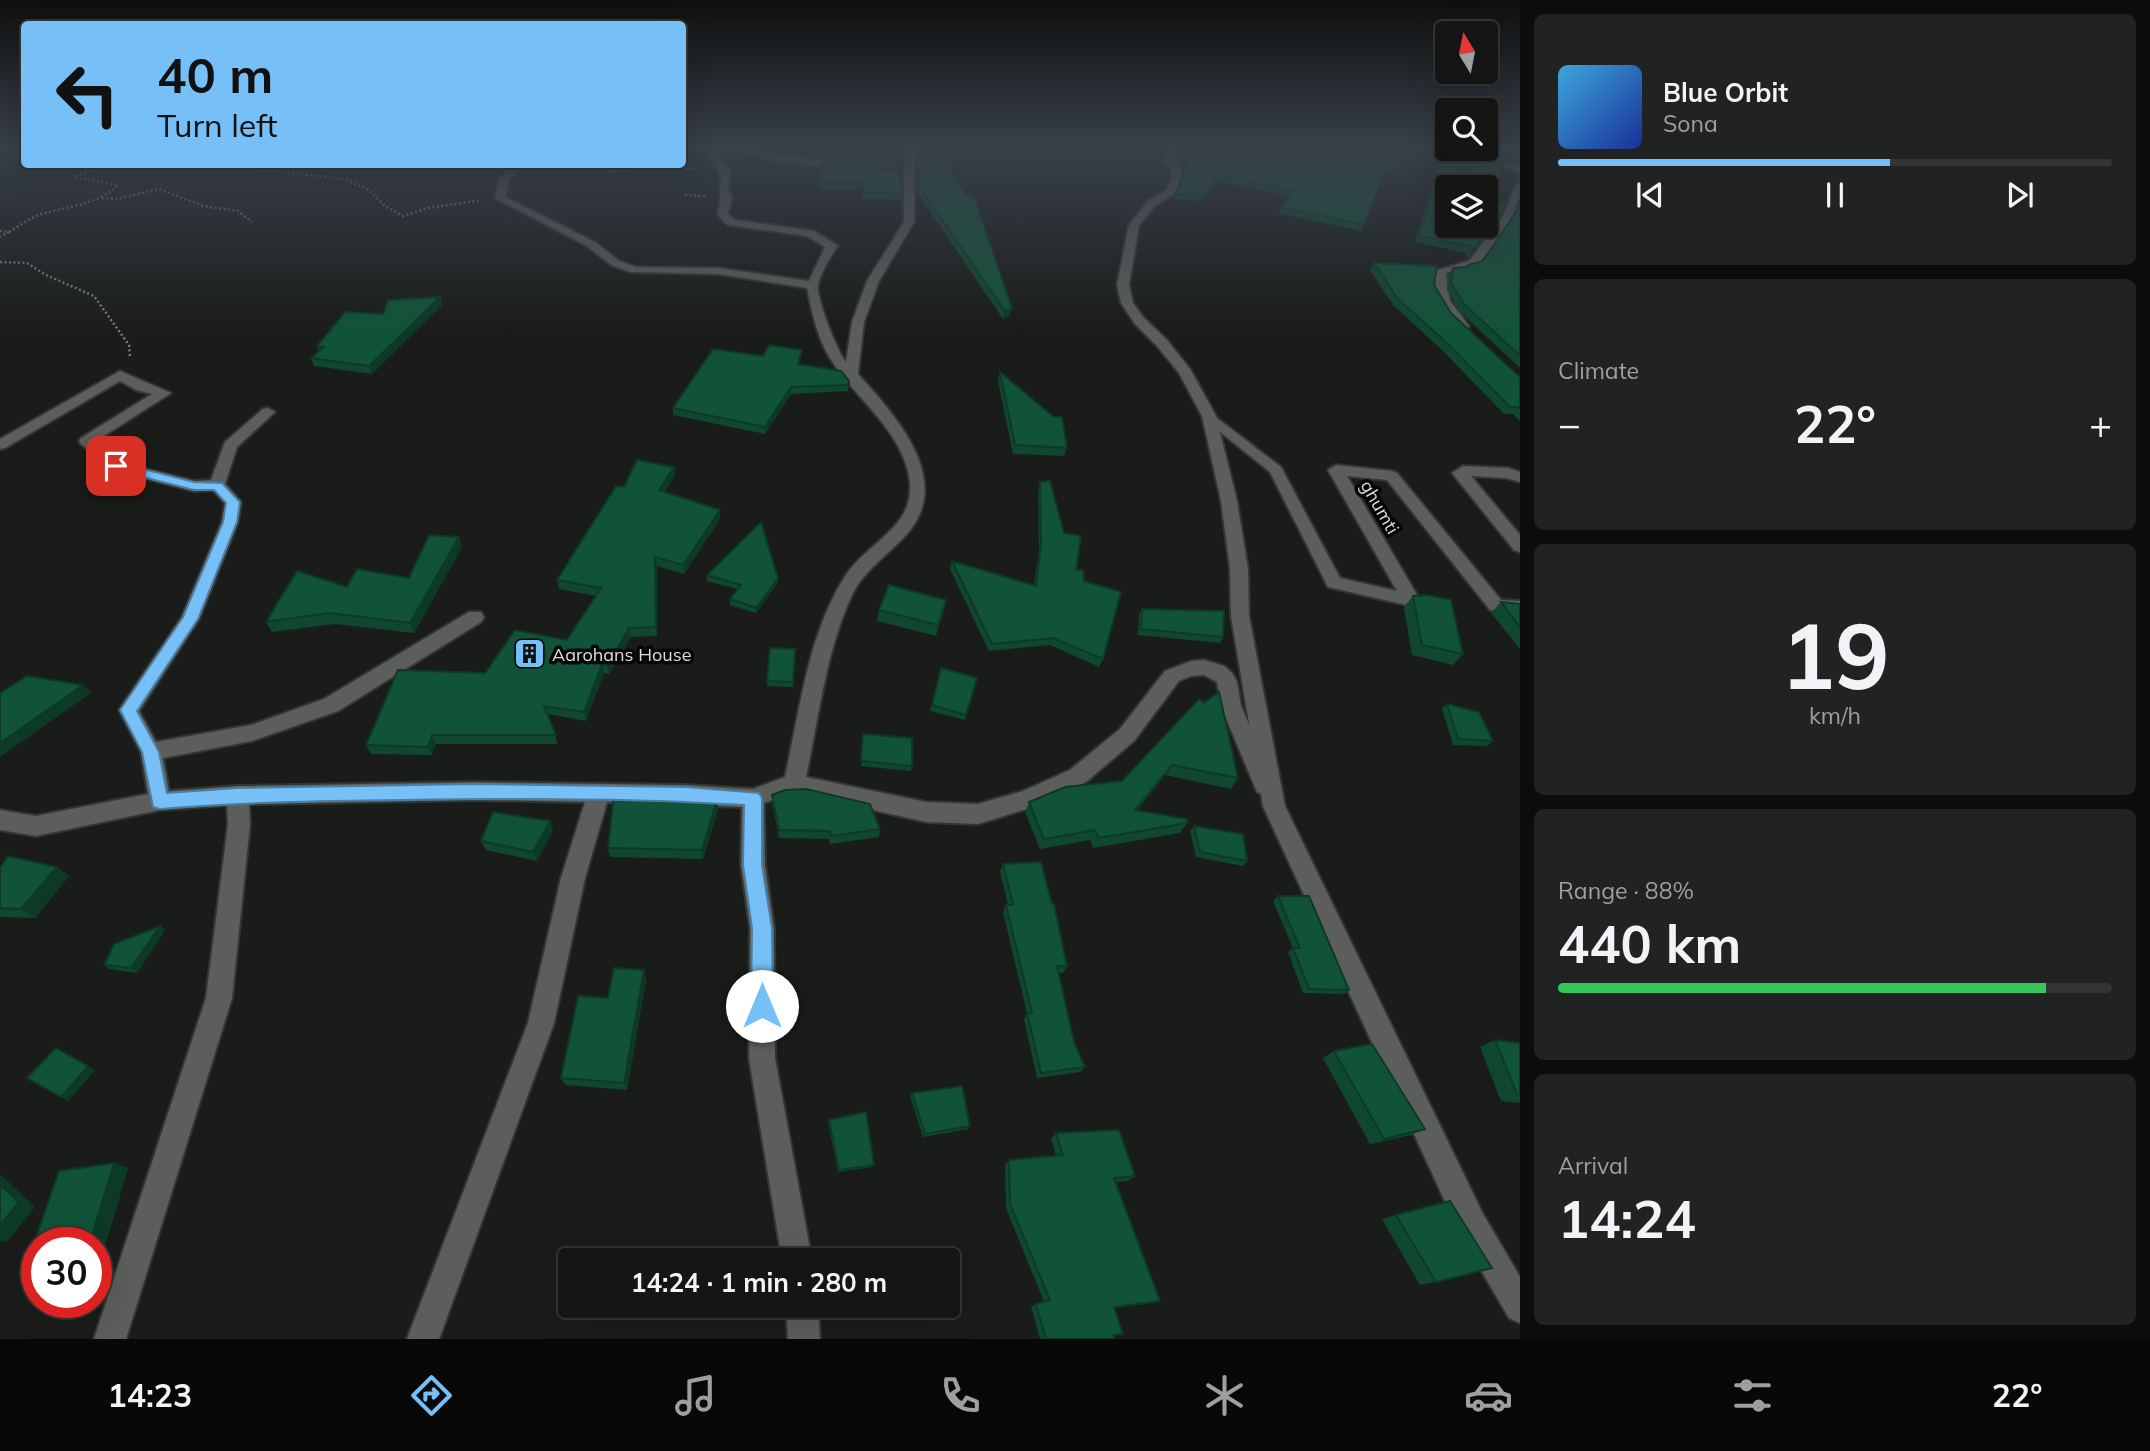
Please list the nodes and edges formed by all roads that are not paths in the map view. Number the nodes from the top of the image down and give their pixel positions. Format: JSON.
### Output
{"nodes":[{"id":1,"x":521,"y":208,"type":"edge"},
{"id":2,"x":724,"y":208,"type":"edge"},
{"id":3,"x":908,"y":208,"type":"edge"},
{"id":4,"x":1148,"y":208,"type":"edge"},
{"id":5,"x":1516,"y":208,"type":"edge"},
{"id":6,"x":812,"y":285,"type":"junction"},
{"id":7,"x":1469,"y":333,"type":"edge"},
{"id":8,"x":851,"y":374,"type":"junction"},
{"id":9,"x":268,"y":412,"type":"dead end"},
{"id":10,"x":1209,"y":416,"type":"junction"},
{"id":11,"x":0,"y":445,"type":"edge"},
{"id":12,"x":1520,"y":477,"type":"edge"},
{"id":13,"x":217,"y":485,"type":"junction"},
{"id":14,"x":1520,"y":546,"type":"edge"},
{"id":15,"x":1520,"y":607,"type":"edge"},
{"id":16,"x":475,"y":617,"type":"dead end"},
{"id":17,"x":151,"y":752,"type":"junction"},
{"id":18,"x":794,"y":783,"type":"junction"},
{"id":19,"x":599,"y":793,"type":"junction"},
{"id":20,"x":237,"y":795,"type":"junction"},
{"id":21,"x":753,"y":798,"type":"junction"},
{"id":22,"x":160,"y":802,"type":"junction"},
{"id":23,"x":1274,"y":806,"type":"junction"},
{"id":24,"x":0,"y":820,"type":"edge"},
{"id":25,"x":795,"y":1248,"type":"edge"},
{"id":26,"x":1520,"y":1307,"type":"edge"},
{"id":27,"x":803,"y":1318,"type":"edge"},
{"id":28,"x":110,"y":1339,"type":"edge"},
{"id":29,"x":423,"y":1339,"type":"edge"},
{"id":30,"x":804,"y":1339,"type":"edge"}],
"edges":[{"from":1,"to":6,"type":"street"},
{"from":2,"to":6,"type":"street"},
{"from":3,"to":8,"type":"street"},
{"from":4,"to":10,"type":"street"},
{"from":5,"to":7,"type":"street"},
{"from":6,"to":8,"type":"street"},
{"from":8,"to":18,"type":"street"},
{"from":9,"to":13,"type":"street"},
{"from":10,"to":15,"type":"street","name":"ghumti"},
{"from":10,"to":23,"type":"street"},
{"from":11,"to":13,"type":"street"},
{"from":12,"to":14,"type":"street"},
{"from":13,"to":17,"type":"street"},
{"from":16,"to":17,"type":"street"},
{"from":17,"to":22,"type":"street"},
{"from":18,"to":21,"type":"street"},
{"from":18,"to":23,"type":"street"},
{"from":19,"to":20,"type":"street"},
{"from":19,"to":21,"type":"street"},
{"from":19,"to":29,"type":"street"},
{"from":20,"to":22,"type":"street"},
{"from":20,"to":28,"type":"street"},
{"from":21,"to":25,"type":"street"},
{"from":22,"to":24,"type":"street"},
{"from":23,"to":26,"type":"street"},
{"from":27,"to":30,"type":"street"}]}
